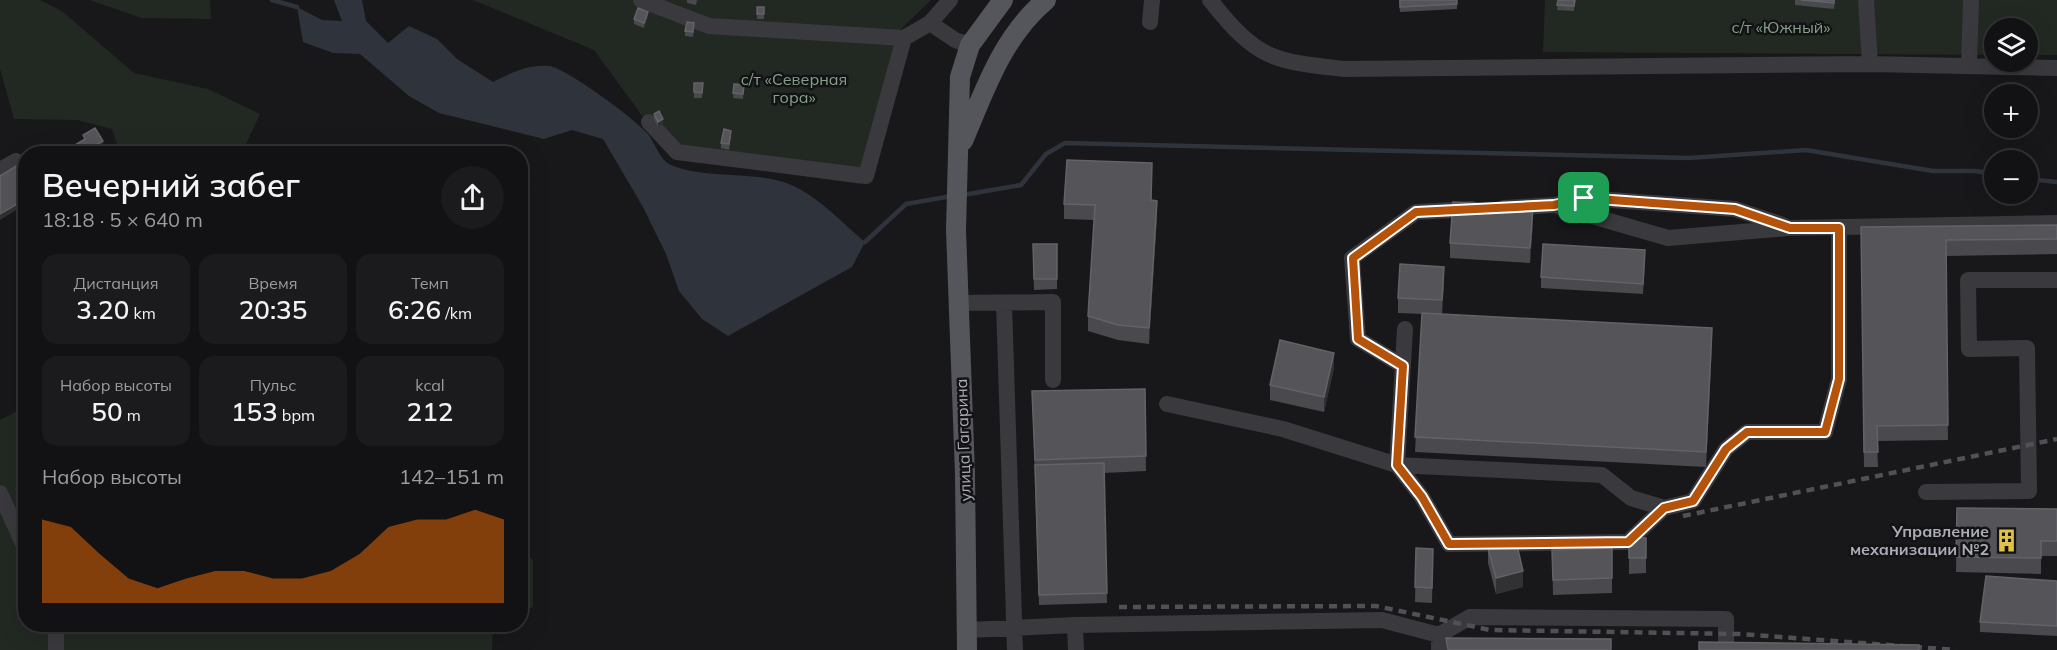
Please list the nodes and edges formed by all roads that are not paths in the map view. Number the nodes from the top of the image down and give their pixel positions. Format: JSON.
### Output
{"nodes":[{"id":1,"x":640,"y":0,"type":"edge"},
{"id":2,"x":950,"y":0,"type":"edge"},
{"id":3,"x":1003,"y":0,"type":"edge"},
{"id":4,"x":1046,"y":0,"type":"edge"},
{"id":5,"x":1152,"y":0,"type":"edge"},
{"id":6,"x":1210,"y":0,"type":"edge"},
{"id":7,"x":1866,"y":0,"type":"edge"},
{"id":8,"x":1971,"y":0,"type":"edge"},
{"id":9,"x":1150,"y":22,"type":"dead end"},
{"id":10,"x":930,"y":23,"type":"junction"},
{"id":11,"x":904,"y":38,"type":"junction"},
{"id":12,"x":970,"y":45,"type":"junction"},
{"id":13,"x":1870,"y":64,"type":"junction"},
{"id":14,"x":1969,"y":66,"type":"junction"},
{"id":15,"x":2057,"y":68,"type":"edge"},
{"id":16,"x":650,"y":122,"type":"dead end"},
{"id":17,"x":959,"y":149,"type":"junction"},
{"id":18,"x":16,"y":161,"type":"dead end"},
{"id":19,"x":0,"y":170,"type":"edge"},
{"id":20,"x":1554,"y":205,"type":"junction"},
{"id":21,"x":2057,"y":223,"type":"edge"},
{"id":22,"x":1790,"y":228,"type":"junction"},
{"id":23,"x":1839,"y":228,"type":"junction"},
{"id":24,"x":2057,"y":280,"type":"edge"},
{"id":25,"x":958,"y":303,"type":"junction"},
{"id":26,"x":1004,"y":303,"type":"junction"},
{"id":27,"x":1405,"y":329,"type":"dead end"},
{"id":28,"x":1403,"y":366,"type":"junction"},
{"id":29,"x":1053,"y":380,"type":"dead end"},
{"id":30,"x":1167,"y":404,"type":"dead end"},
{"id":31,"x":1397,"y":465,"type":"junction"},
{"id":32,"x":1926,"y":492,"type":"dead end"},
{"id":33,"x":0,"y":493,"type":"edge"},
{"id":34,"x":1664,"y":508,"type":"junction"},
{"id":35,"x":18,"y":532,"type":"edge"},
{"id":36,"x":1075,"y":625,"type":"junction"},
{"id":37,"x":1014,"y":627,"type":"junction"},
{"id":38,"x":967,"y":630,"type":"junction"},
{"id":39,"x":56,"y":632,"type":"edge"},
{"id":40,"x":1439,"y":643,"type":"edge"},
{"id":41,"x":56,"y":650,"type":"edge"},
{"id":42,"x":967,"y":650,"type":"edge"},
{"id":43,"x":1015,"y":650,"type":"edge"},
{"id":44,"x":1076,"y":650,"type":"edge"},
{"id":45,"x":1726,"y":650,"type":"edge"}],
"edges":[{"from":1,"to":11,"type":"street"},
{"from":2,"to":10,"type":"street"},
{"from":3,"to":12,"type":"main road","name":"улица Гагарина"},
{"from":4,"to":17,"type":"main road"},
{"from":5,"to":9,"type":"street"},
{"from":6,"to":13,"type":"street"},
{"from":7,"to":13,"type":"street"},
{"from":8,"to":14,"type":"street"},
{"from":10,"to":11,"type":"street"},
{"from":10,"to":12,"type":"street"},
{"from":11,"to":16,"type":"street"},
{"from":12,"to":17,"type":"main road","name":"улица Гагарина"},
{"from":13,"to":14,"type":"street"},
{"from":14,"to":15,"type":"street"},
{"from":17,"to":25,"type":"main road","name":"улица Гагарина"},
{"from":18,"to":19,"type":"street"},
{"from":20,"to":22,"type":"street"},
{"from":20,"to":22,"type":"street"},
{"from":20,"to":28,"type":"street"},
{"from":21,"to":23,"type":"street"},
{"from":22,"to":23,"type":"street"},
{"from":23,"to":34,"type":"street"},
{"from":24,"to":32,"type":"street"},
{"from":25,"to":26,"type":"street"},
{"from":25,"to":38,"type":"main road","name":"улица Гагарина"},
{"from":26,"to":29,"type":"street"},
{"from":26,"to":37,"type":"street"},
{"from":27,"to":28,"type":"street"},
{"from":28,"to":31,"type":"street"},
{"from":30,"to":31,"type":"street"},
{"from":31,"to":34,"type":"street"},
{"from":31,"to":34,"type":"street"},
{"from":33,"to":35,"type":"street"},
{"from":36,"to":37,"type":"street"},
{"from":36,"to":40,"type":"street"},
{"from":36,"to":44,"type":"street"},
{"from":37,"to":38,"type":"street"},
{"from":37,"to":43,"type":"street"},
{"from":38,"to":42,"type":"main road","name":"улица Гагарина"},
{"from":39,"to":41,"type":"street"},
{"from":40,"to":45,"type":"street"}]}
